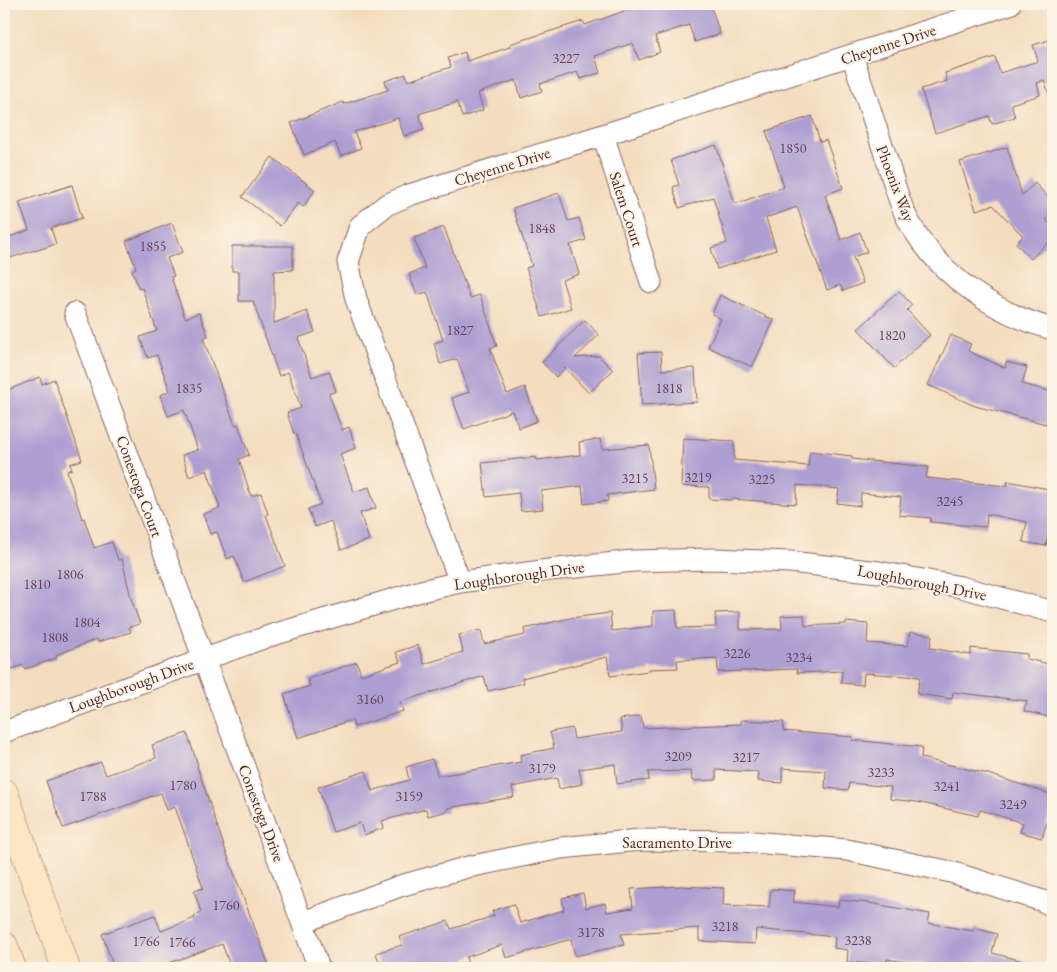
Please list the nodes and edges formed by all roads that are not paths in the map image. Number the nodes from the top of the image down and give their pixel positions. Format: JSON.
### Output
{"nodes":[{"id":1,"x":1010,"y":4,"type":"edge"},
{"id":2,"x":852,"y":56,"type":"junction"},
{"id":3,"x":603,"y":135,"type":"junction"},
{"id":4,"x":651,"y":282,"type":"dead end"},
{"id":5,"x":75,"y":313,"type":"dead end"},
{"id":6,"x":1053,"y":329,"type":"edge"},
{"id":7,"x":460,"y":582,"type":"junction"},
{"id":8,"x":1053,"y":612,"type":"edge"},
{"id":9,"x":204,"y":658,"type":"junction"},
{"id":10,"x":4,"y":732,"type":"edge"},
{"id":11,"x":4,"y":793,"type":"edge"},
{"id":12,"x":1053,"y":906,"type":"edge"},
{"id":13,"x":303,"y":922,"type":"junction"},
{"id":14,"x":4,"y":946,"type":"edge"},
{"id":15,"x":12,"y":968,"type":"edge"},
{"id":16,"x":66,"y":968,"type":"edge"},
{"id":17,"x":319,"y":968,"type":"edge"}],
"edges":[{"from":1,"to":2,"type":"street","name":"Cheyenne Drive"},
{"from":2,"to":3,"type":"street","name":"Cheyenne Drive"},
{"from":2,"to":6,"type":"street","name":"Phoenix Way"},
{"from":3,"to":4,"type":"street","name":"Salem Court"},
{"from":3,"to":7,"type":"street","name":"Cheyenne Drive"},
{"from":5,"to":9,"type":"street","name":"Conestoga Court"},
{"from":7,"to":8,"type":"street","name":"Loughborough Drive"},
{"from":7,"to":9,"type":"street","name":"Loughborough Drive"},
{"from":9,"to":10,"type":"street","name":"Loughborough Drive"},
{"from":9,"to":13,"type":"street","name":"Conestoga Drive"},
{"from":11,"to":16,"type":"main road"},
{"from":12,"to":13,"type":"street","name":"Sacramento Drive"},
{"from":13,"to":17,"type":"street","name":"Conestoga Drive"},
{"from":14,"to":15,"type":"main road"}]}
